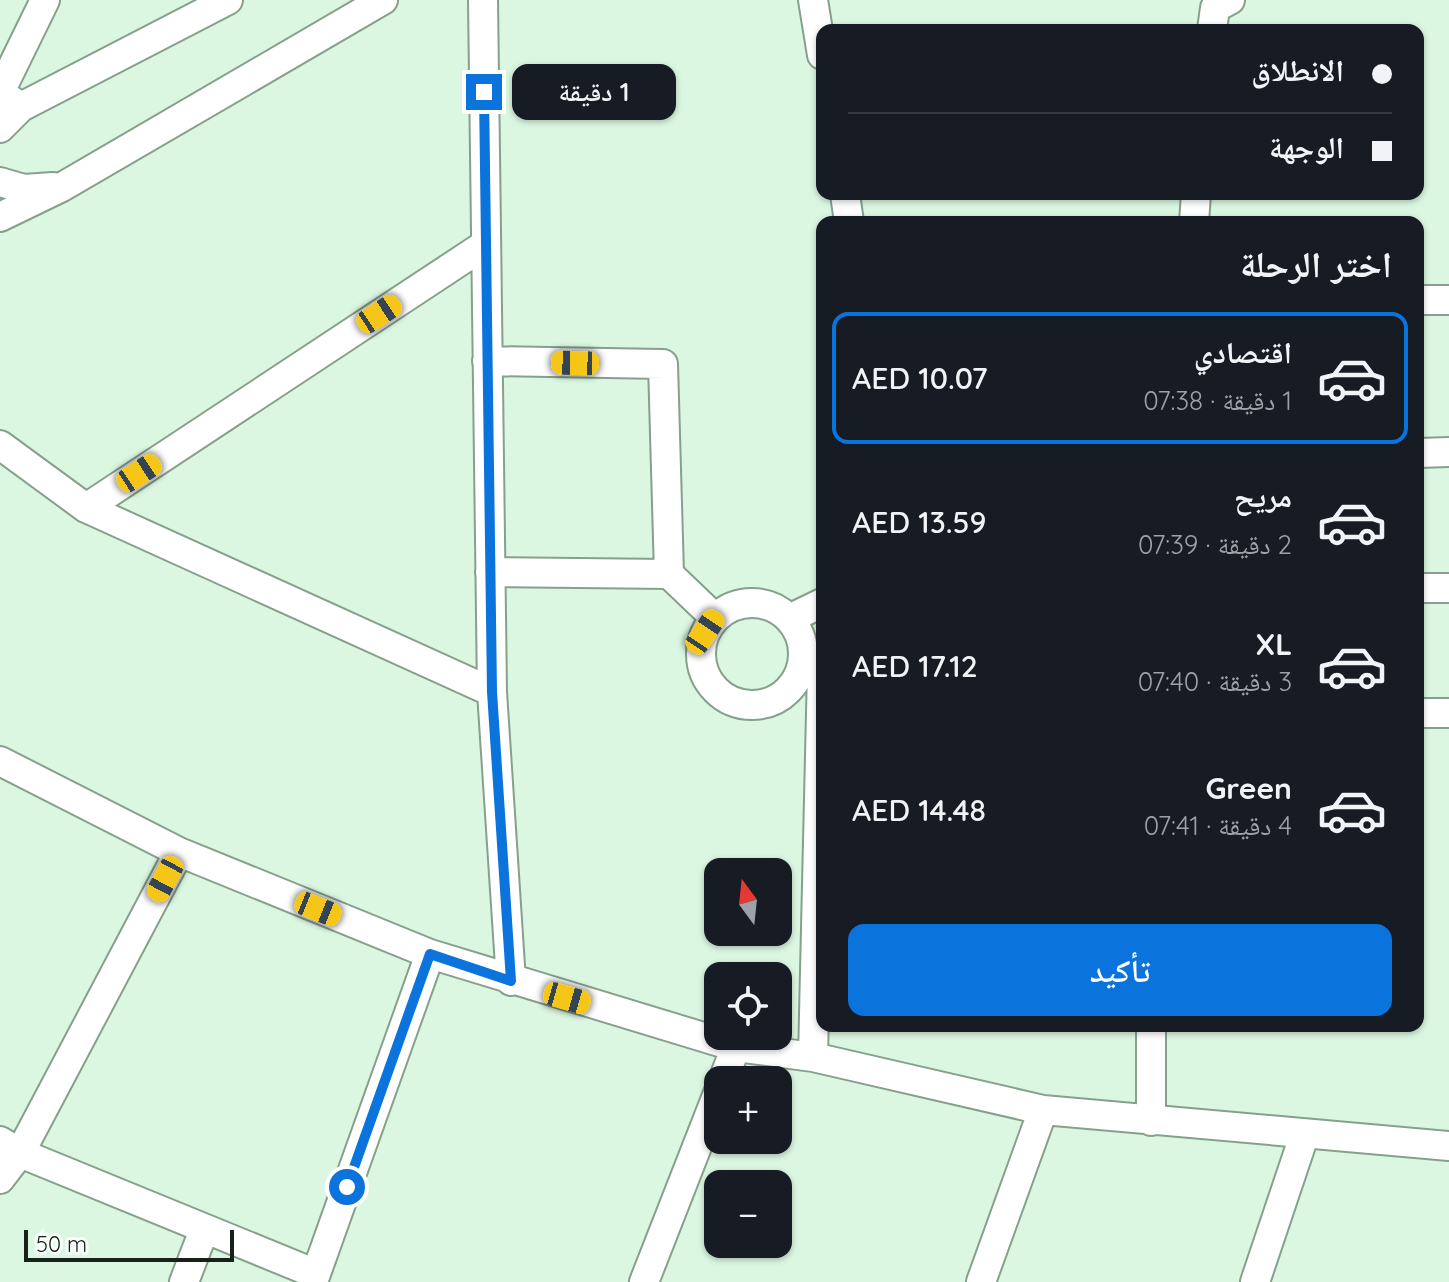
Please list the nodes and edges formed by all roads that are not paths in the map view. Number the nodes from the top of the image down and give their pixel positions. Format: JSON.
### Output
{"nodes":[{"id":1,"x":45,"y":0,"type":"edge"},
{"id":2,"x":228,"y":0,"type":"edge"},
{"id":3,"x":383,"y":0,"type":"edge"},
{"id":4,"x":483,"y":0,"type":"edge"},
{"id":5,"x":813,"y":0,"type":"edge"},
{"id":6,"x":1230,"y":0,"type":"edge"},
{"id":7,"x":817,"y":24,"type":"edge"},
{"id":8,"x":1213,"y":24,"type":"edge"},
{"id":9,"x":7,"y":97,"type":"edge"},
{"id":10,"x":0,"y":128,"type":"edge"},
{"id":11,"x":0,"y":182,"type":"edge"},
{"id":12,"x":62,"y":187,"type":"junction"},
{"id":13,"x":0,"y":217,"type":"edge"},
{"id":14,"x":486,"y":244,"type":"junction"},
{"id":15,"x":1424,"y":300,"type":"edge"},
{"id":16,"x":1449,"y":300,"type":"edge"},
{"id":17,"x":487,"y":361,"type":"junction"},
{"id":18,"x":0,"y":445,"type":"edge"},
{"id":19,"x":1449,"y":452,"type":"edge"},
{"id":20,"x":1424,"y":453,"type":"edge"},
{"id":21,"x":86,"y":508,"type":"junction"},
{"id":22,"x":490,"y":572,"type":"junction"},
{"id":23,"x":669,"y":574,"type":"junction"},
{"id":24,"x":1424,"y":588,"type":"edge"},
{"id":25,"x":1449,"y":588,"type":"edge"},
{"id":26,"x":816,"y":606,"type":"edge"},
{"id":27,"x":715,"y":618,"type":"junction"},
{"id":28,"x":789,"y":619,"type":"junction"},
{"id":29,"x":492,"y":692,"type":"junction"},
{"id":30,"x":1424,"y":713,"type":"edge"},
{"id":31,"x":1449,"y":713,"type":"edge"},
{"id":32,"x":0,"y":761,"type":"edge"},
{"id":33,"x":179,"y":852,"type":"junction"},
{"id":34,"x":816,"y":928,"type":"edge"},
{"id":35,"x":430,"y":954,"type":"junction"},
{"id":36,"x":511,"y":981,"type":"junction"},
{"id":37,"x":1151,"y":1032,"type":"edge"},
{"id":38,"x":704,"y":1038,"type":"edge"},
{"id":39,"x":759,"y":1050,"type":"edge"},
{"id":40,"x":813,"y":1057,"type":"junction"},
{"id":41,"x":1043,"y":1110,"type":"junction"},
{"id":42,"x":1151,"y":1121,"type":"junction"},
{"id":43,"x":704,"y":1129,"type":"edge"},
{"id":44,"x":1304,"y":1136,"type":"junction"},
{"id":45,"x":1449,"y":1146,"type":"edge"},
{"id":46,"x":10,"y":1147,"type":"edge"},
{"id":47,"x":0,"y":1179,"type":"edge"},
{"id":48,"x":204,"y":1230,"type":"junction"},
{"id":49,"x":314,"y":1278,"type":"edge"},
{"id":50,"x":184,"y":1282,"type":"edge"},
{"id":51,"x":644,"y":1282,"type":"edge"},
{"id":52,"x":981,"y":1282,"type":"edge"},
{"id":53,"x":1255,"y":1282,"type":"edge"}],
"edges":[{"from":1,"to":9,"type":"street"},
{"from":2,"to":9,"type":"street"},
{"from":3,"to":12,"type":"street"},
{"from":4,"to":14,"type":"street"},
{"from":5,"to":7,"type":"street"},
{"from":6,"to":8,"type":"street"},
{"from":9,"to":10,"type":"street"},
{"from":11,"to":12,"type":"street"},
{"from":12,"to":13,"type":"street"},
{"from":14,"to":17,"type":"street"},
{"from":14,"to":21,"type":"street"},
{"from":15,"to":16,"type":"street"},
{"from":17,"to":22,"type":"street"},
{"from":17,"to":23,"type":"street"},
{"from":18,"to":21,"type":"street"},
{"from":19,"to":20,"type":"street"},
{"from":21,"to":29,"type":"street"},
{"from":22,"to":23,"type":"street"},
{"from":22,"to":29,"type":"street"},
{"from":23,"to":27,"type":"street"},
{"from":24,"to":25,"type":"street"},
{"from":26,"to":28,"type":"street"},
{"from":27,"to":28,"type":"street"},
{"from":27,"to":28,"type":"street"},
{"from":29,"to":36,"type":"street"},
{"from":30,"to":31,"type":"street"},
{"from":32,"to":33,"type":"street"},
{"from":33,"to":35,"type":"street"},
{"from":33,"to":46,"type":"street"},
{"from":34,"to":40,"type":"street"},
{"from":35,"to":36,"type":"street"},
{"from":35,"to":49,"type":"street"},
{"from":36,"to":38,"type":"street"},
{"from":37,"to":42,"type":"street"},
{"from":39,"to":40,"type":"street"},
{"from":40,"to":41,"type":"street"},
{"from":41,"to":42,"type":"street"},
{"from":41,"to":52,"type":"street"},
{"from":42,"to":44,"type":"street"},
{"from":43,"to":51,"type":"street"},
{"from":44,"to":45,"type":"street"},
{"from":44,"to":53,"type":"street"},
{"from":46,"to":47,"type":"street"},
{"from":46,"to":48,"type":"street"},
{"from":48,"to":49,"type":"street"},
{"from":48,"to":50,"type":"street"}]}
